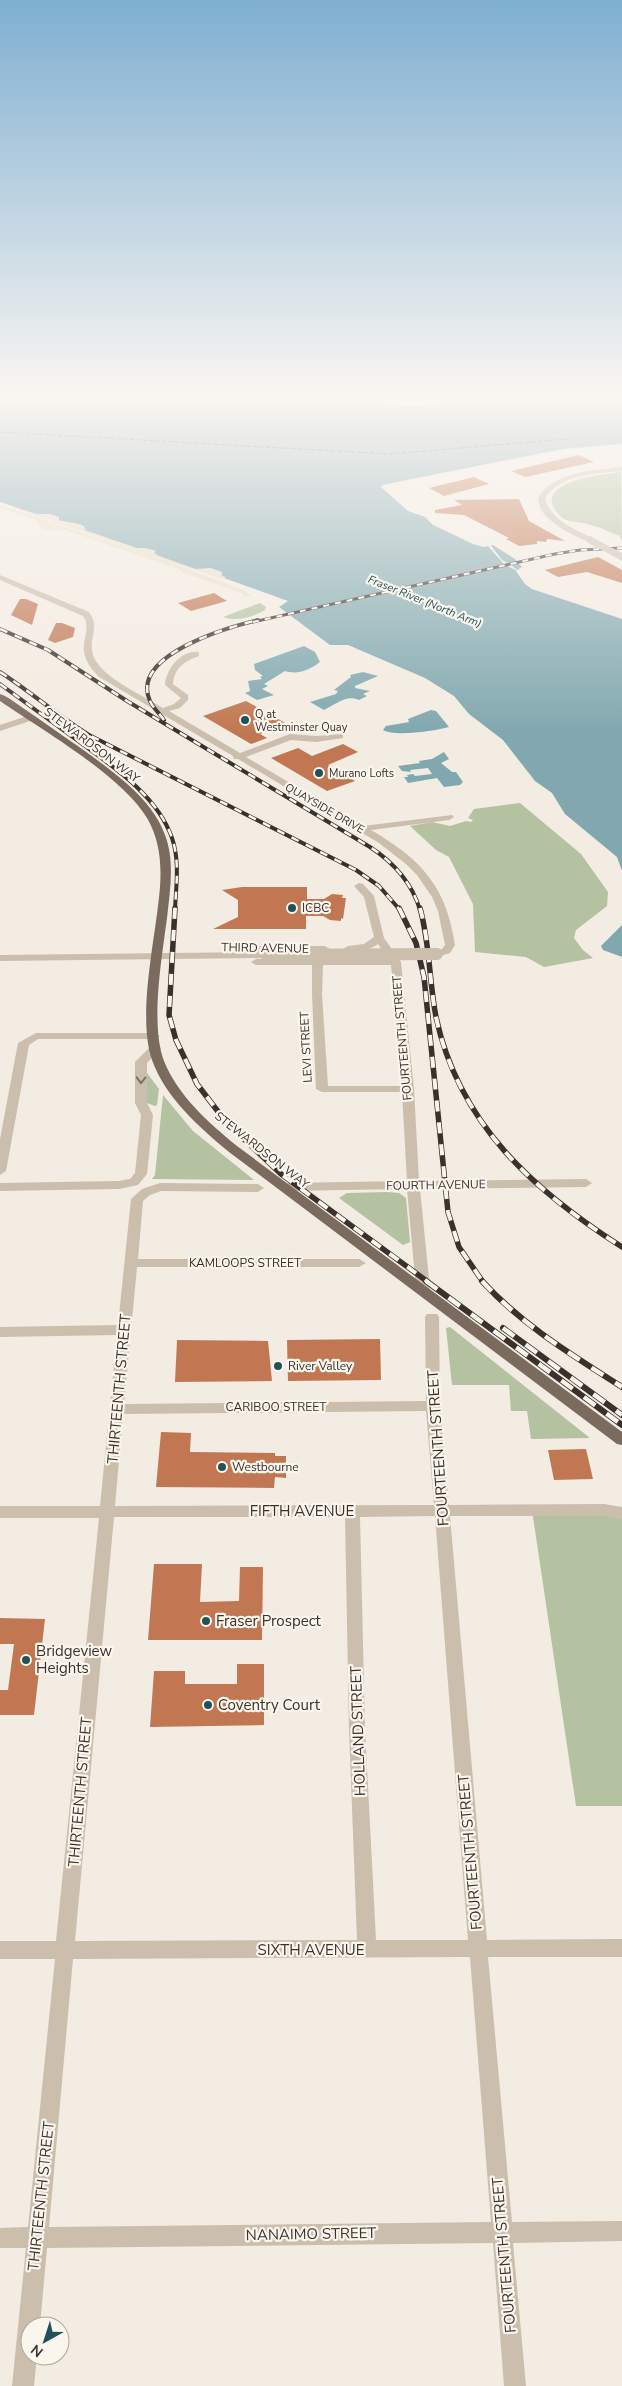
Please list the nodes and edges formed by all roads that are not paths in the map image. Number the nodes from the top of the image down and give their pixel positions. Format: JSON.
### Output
{"nodes":[{"id":1,"x":546,"y":509,"type":"edge"},
{"id":2,"x":622,"y":557,"type":"edge"},
{"id":3,"x":0,"y":577,"type":"edge"},
{"id":4,"x":196,"y":654,"type":"dead end"},
{"id":5,"x":0,"y":697,"type":"edge"},
{"id":6,"x":161,"y":711,"type":"junction"},
{"id":7,"x":30,"y":718,"type":"junction"},
{"id":8,"x":0,"y":728,"type":"edge"},
{"id":9,"x":340,"y":736,"type":"dead end"},
{"id":10,"x":237,"y":756,"type":"junction"},
{"id":11,"x":449,"y":817,"type":"dead end"},
{"id":12,"x":361,"y":829,"type":"junction"},
{"id":13,"x":359,"y":886,"type":"dead end"},
{"id":14,"x":379,"y":938,"type":"junction"},
{"id":15,"x":318,"y":949,"type":"junction"},
{"id":16,"x":199,"y":956,"type":"junction"},
{"id":17,"x":156,"y":957,"type":"junction"},
{"id":18,"x":0,"y":958,"type":"edge"},
{"id":19,"x":318,"y":962,"type":"junction"},
{"id":20,"x":396,"y":962,"type":"junction"},
{"id":21,"x":154,"y":1042,"type":"junction"},
{"id":22,"x":408,"y":1089,"type":"junction"},
{"id":23,"x":0,"y":1171,"type":"edge"},
{"id":24,"x":586,"y":1183,"type":"dead end"},
{"id":25,"x":413,"y":1186,"type":"junction"},
{"id":26,"x":0,"y":1187,"type":"edge"},
{"id":27,"x":285,"y":1187,"type":"junction"},
{"id":28,"x":258,"y":1188,"type":"dead end"},
{"id":29,"x":131,"y":1263,"type":"junction"},
{"id":30,"x":359,"y":1263,"type":"dead end"},
{"id":31,"x":423,"y":1289,"type":"junction"},
{"id":32,"x":432,"y":1317,"type":"dead end"},
{"id":33,"x":124,"y":1330,"type":"junction"},
{"id":34,"x":0,"y":1332,"type":"edge"},
{"id":35,"x":433,"y":1406,"type":"junction"},
{"id":36,"x":118,"y":1409,"type":"junction"},
{"id":37,"x":622,"y":1440,"type":"edge"},
{"id":38,"x":352,"y":1511,"type":"junction"},
{"id":39,"x":442,"y":1511,"type":"junction"},
{"id":40,"x":0,"y":1512,"type":"edge"},
{"id":41,"x":107,"y":1512,"type":"junction"},
{"id":42,"x":622,"y":1513,"type":"edge"},
{"id":43,"x":622,"y":1948,"type":"edge"},
{"id":44,"x":65,"y":1949,"type":"junction"},
{"id":45,"x":0,"y":1950,"type":"edge"},
{"id":46,"x":367,"y":1950,"type":"junction"},
{"id":47,"x":479,"y":1950,"type":"junction"},
{"id":48,"x":622,"y":2231,"type":"edge"},
{"id":49,"x":502,"y":2232,"type":"junction"},
{"id":50,"x":0,"y":2238,"type":"edge"},
{"id":51,"x":37,"y":2238,"type":"junction"},
{"id":52,"x":23,"y":2386,"type":"edge"},
{"id":53,"x":515,"y":2386,"type":"edge"}],
"edges":[{"from":1,"to":2,"type":"street","bridge":true},
{"from":3,"to":6,"type":"street","name":"QUAYSIDE DRIVE"},
{"from":4,"to":6,"type":"street"},
{"from":5,"to":7,"type":"main road","name":"STEWARDSON WAY"},
{"from":6,"to":10,"type":"street","name":"QUAYSIDE DRIVE"},
{"from":7,"to":8,"type":"street"},
{"from":7,"to":17,"type":"main road","name":"STEWARDSON WAY"},
{"from":9,"to":10,"type":"street"},
{"from":10,"to":12,"type":"street","name":"QUAYSIDE DRIVE"},
{"from":11,"to":12,"type":"street"},
{"from":12,"to":16,"type":"street","name":"QUAYSIDE DRIVE","bridge":true},
{"from":13,"to":14,"type":"street","name":"FOURTEENTH STREET"},
{"from":14,"to":15,"type":"street","name":"THIRD AVENUE"},
{"from":14,"to":20,"type":"street","name":"FOURTEENTH STREET"},
{"from":15,"to":16,"type":"street","name":"THIRD AVENUE"},
{"from":15,"to":19,"type":"street","name":"LEVI STREET"},
{"from":16,"to":17,"type":"street"},
{"from":16,"to":19,"type":"street","name":"THIRD AVENUE"},
{"from":17,"to":18,"type":"street"},
{"from":17,"to":21,"type":"main road","name":"STEWARDSON WAY"},
{"from":19,"to":20,"type":"street","name":"THIRD AVENUE"},
{"from":19,"to":22,"type":"street","name":"LEVI STREET"},
{"from":20,"to":22,"type":"street","name":"FOURTEENTH STREET"},
{"from":21,"to":23,"type":"street"},
{"from":21,"to":26,"type":"street","one_way":true},
{"from":21,"to":27,"type":"main road","name":"STEWARDSON WAY"},
{"from":22,"to":25,"type":"street","name":"FOURTEENTH STREET"},
{"from":24,"to":25,"type":"street","name":"FOURTH AVENUE"},
{"from":25,"to":27,"type":"street","name":"FOURTH AVENUE"},
{"from":25,"to":31,"type":"street","name":"FOURTEENTH STREET"},
{"from":27,"to":31,"type":"main road","name":"STEWARDSON WAY"},
{"from":28,"to":29,"type":"street","name":"THIRTEENTH STREET"},
{"from":29,"to":30,"type":"street","name":"KAMLOOPS STREET"},
{"from":29,"to":33,"type":"street","name":"THIRTEENTH STREET"},
{"from":31,"to":37,"type":"main road","name":"STEWARDSON WAY"},
{"from":32,"to":35,"type":"street","name":"FOURTEENTH STREET"},
{"from":33,"to":34,"type":"street"},
{"from":33,"to":36,"type":"street","name":"THIRTEENTH STREET"},
{"from":35,"to":36,"type":"street","name":"CARIBOO STREET"},
{"from":35,"to":39,"type":"street","name":"FOURTEENTH STREET"},
{"from":36,"to":41,"type":"street","name":"THIRTEENTH STREET"},
{"from":38,"to":39,"type":"street","name":"FIFTH AVENUE"},
{"from":38,"to":41,"type":"street","name":"FIFTH AVENUE"},
{"from":38,"to":46,"type":"street","name":"HOLLAND STREET"},
{"from":39,"to":42,"type":"street","name":"FIFTH AVENUE"},
{"from":39,"to":47,"type":"street","name":"FOURTEENTH STREET"},
{"from":40,"to":41,"type":"street","name":"FIFTH AVENUE"},
{"from":41,"to":44,"type":"street","name":"THIRTEENTH STREET"},
{"from":43,"to":47,"type":"street","name":"SIXTH AVENUE"},
{"from":44,"to":45,"type":"street","name":"SIXTH AVENUE"},
{"from":44,"to":46,"type":"street","name":"SIXTH AVENUE"},
{"from":44,"to":51,"type":"street","name":"THIRTEENTH STREET"},
{"from":46,"to":47,"type":"street","name":"SIXTH AVENUE"},
{"from":47,"to":49,"type":"street","name":"FOURTEENTH STREET"},
{"from":48,"to":49,"type":"street","name":"NANAIMO STREET"},
{"from":49,"to":51,"type":"street","name":"NANAIMO STREET"},
{"from":49,"to":53,"type":"street","name":"FOURTEENTH STREET"},
{"from":50,"to":51,"type":"street","name":"NANAIMO STREET"},
{"from":51,"to":52,"type":"street","name":"THIRTEENTH STREET"}]}
